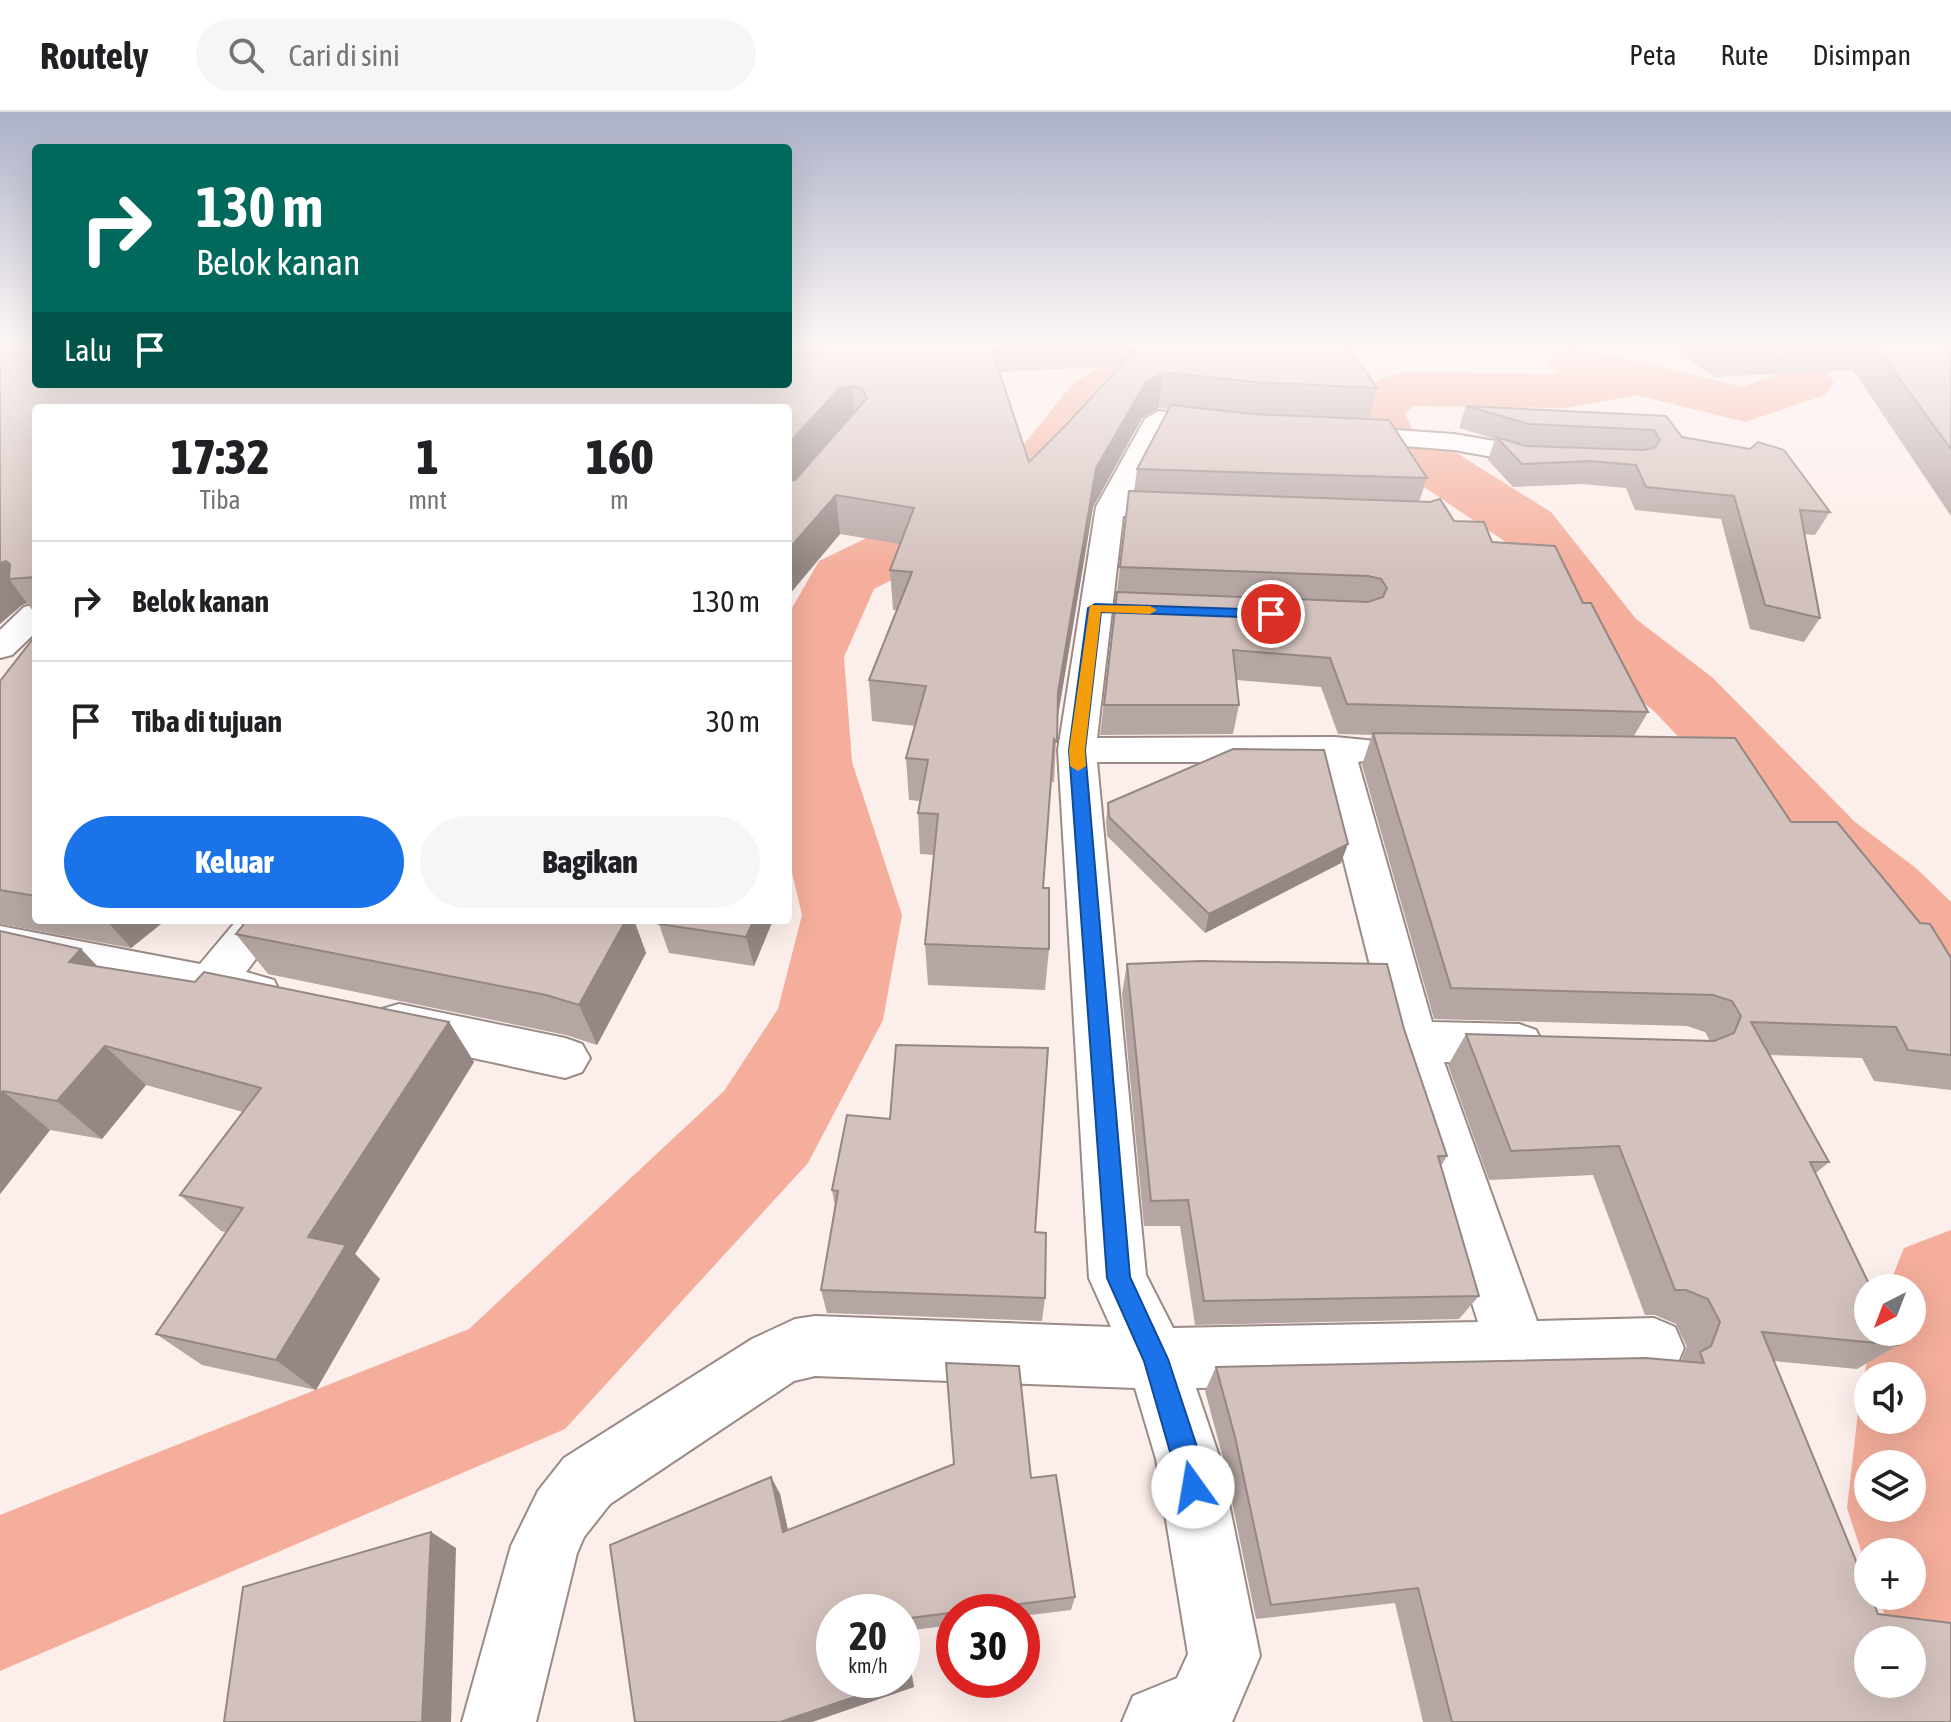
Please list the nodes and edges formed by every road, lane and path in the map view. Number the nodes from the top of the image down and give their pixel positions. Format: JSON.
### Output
{"nodes":[{"id":1,"x":1158,"y":419,"type":"edge"},
{"id":2,"x":1159,"y":419,"type":"edge"},
{"id":3,"x":1247,"y":429,"type":"edge"},
{"id":4,"x":1309,"y":432,"type":"edge"},
{"id":5,"x":1575,"y":459,"type":"edge"},
{"id":6,"x":1110,"y":507,"type":"junction"},
{"id":7,"x":1230,"y":512,"type":"edge"},
{"id":8,"x":32,"y":618,"type":"edge"},
{"id":9,"x":0,"y":648,"type":"edge"},
{"id":10,"x":1335,"y":749,"type":"junction"},
{"id":11,"x":1077,"y":750,"type":"junction"},
{"id":12,"x":1398,"y":751,"type":"edge"},
{"id":13,"x":260,"y":924,"type":"edge"},
{"id":14,"x":0,"y":943,"type":"edge"},
{"id":15,"x":210,"y":984,"type":"junction"},
{"id":16,"x":303,"y":1003,"type":"edge"},
{"id":17,"x":364,"y":1016,"type":"edge"},
{"id":18,"x":1414,"y":1041,"type":"junction"},
{"id":19,"x":1566,"y":1045,"type":"edge"},
{"id":20,"x":565,"y":1058,"type":"dead end"},
{"id":21,"x":1654,"y":1348,"type":"dead end"},
{"id":22,"x":1518,"y":1352,"type":"junction"},
{"id":23,"x":1156,"y":1359,"type":"junction"},
{"id":24,"x":499,"y":1722,"type":"edge"},
{"id":25,"x":1159,"y":1722,"type":"edge"}],
"edges":[{"from":1,"to":6,"type":"street"},
{"from":2,"to":3,"type":"street"},
{"from":4,"to":5,"type":"street"},
{"from":6,"to":7,"type":"street"},
{"from":6,"to":11,"type":"street"},
{"from":8,"to":9,"type":"street"},
{"from":10,"to":11,"type":"street"},
{"from":10,"to":12,"type":"street"},
{"from":10,"to":18,"type":"street"},
{"from":11,"to":23,"type":"street"},
{"from":13,"to":15,"type":"street"},
{"from":14,"to":15,"type":"street"},
{"from":15,"to":16,"type":"street"},
{"from":17,"to":20,"type":"street"},
{"from":18,"to":19,"type":"street"},
{"from":18,"to":22,"type":"street"},
{"from":21,"to":22,"type":"street"},
{"from":22,"to":23,"type":"street"},
{"from":23,"to":24,"type":"street"},
{"from":23,"to":25,"type":"street"}]}
